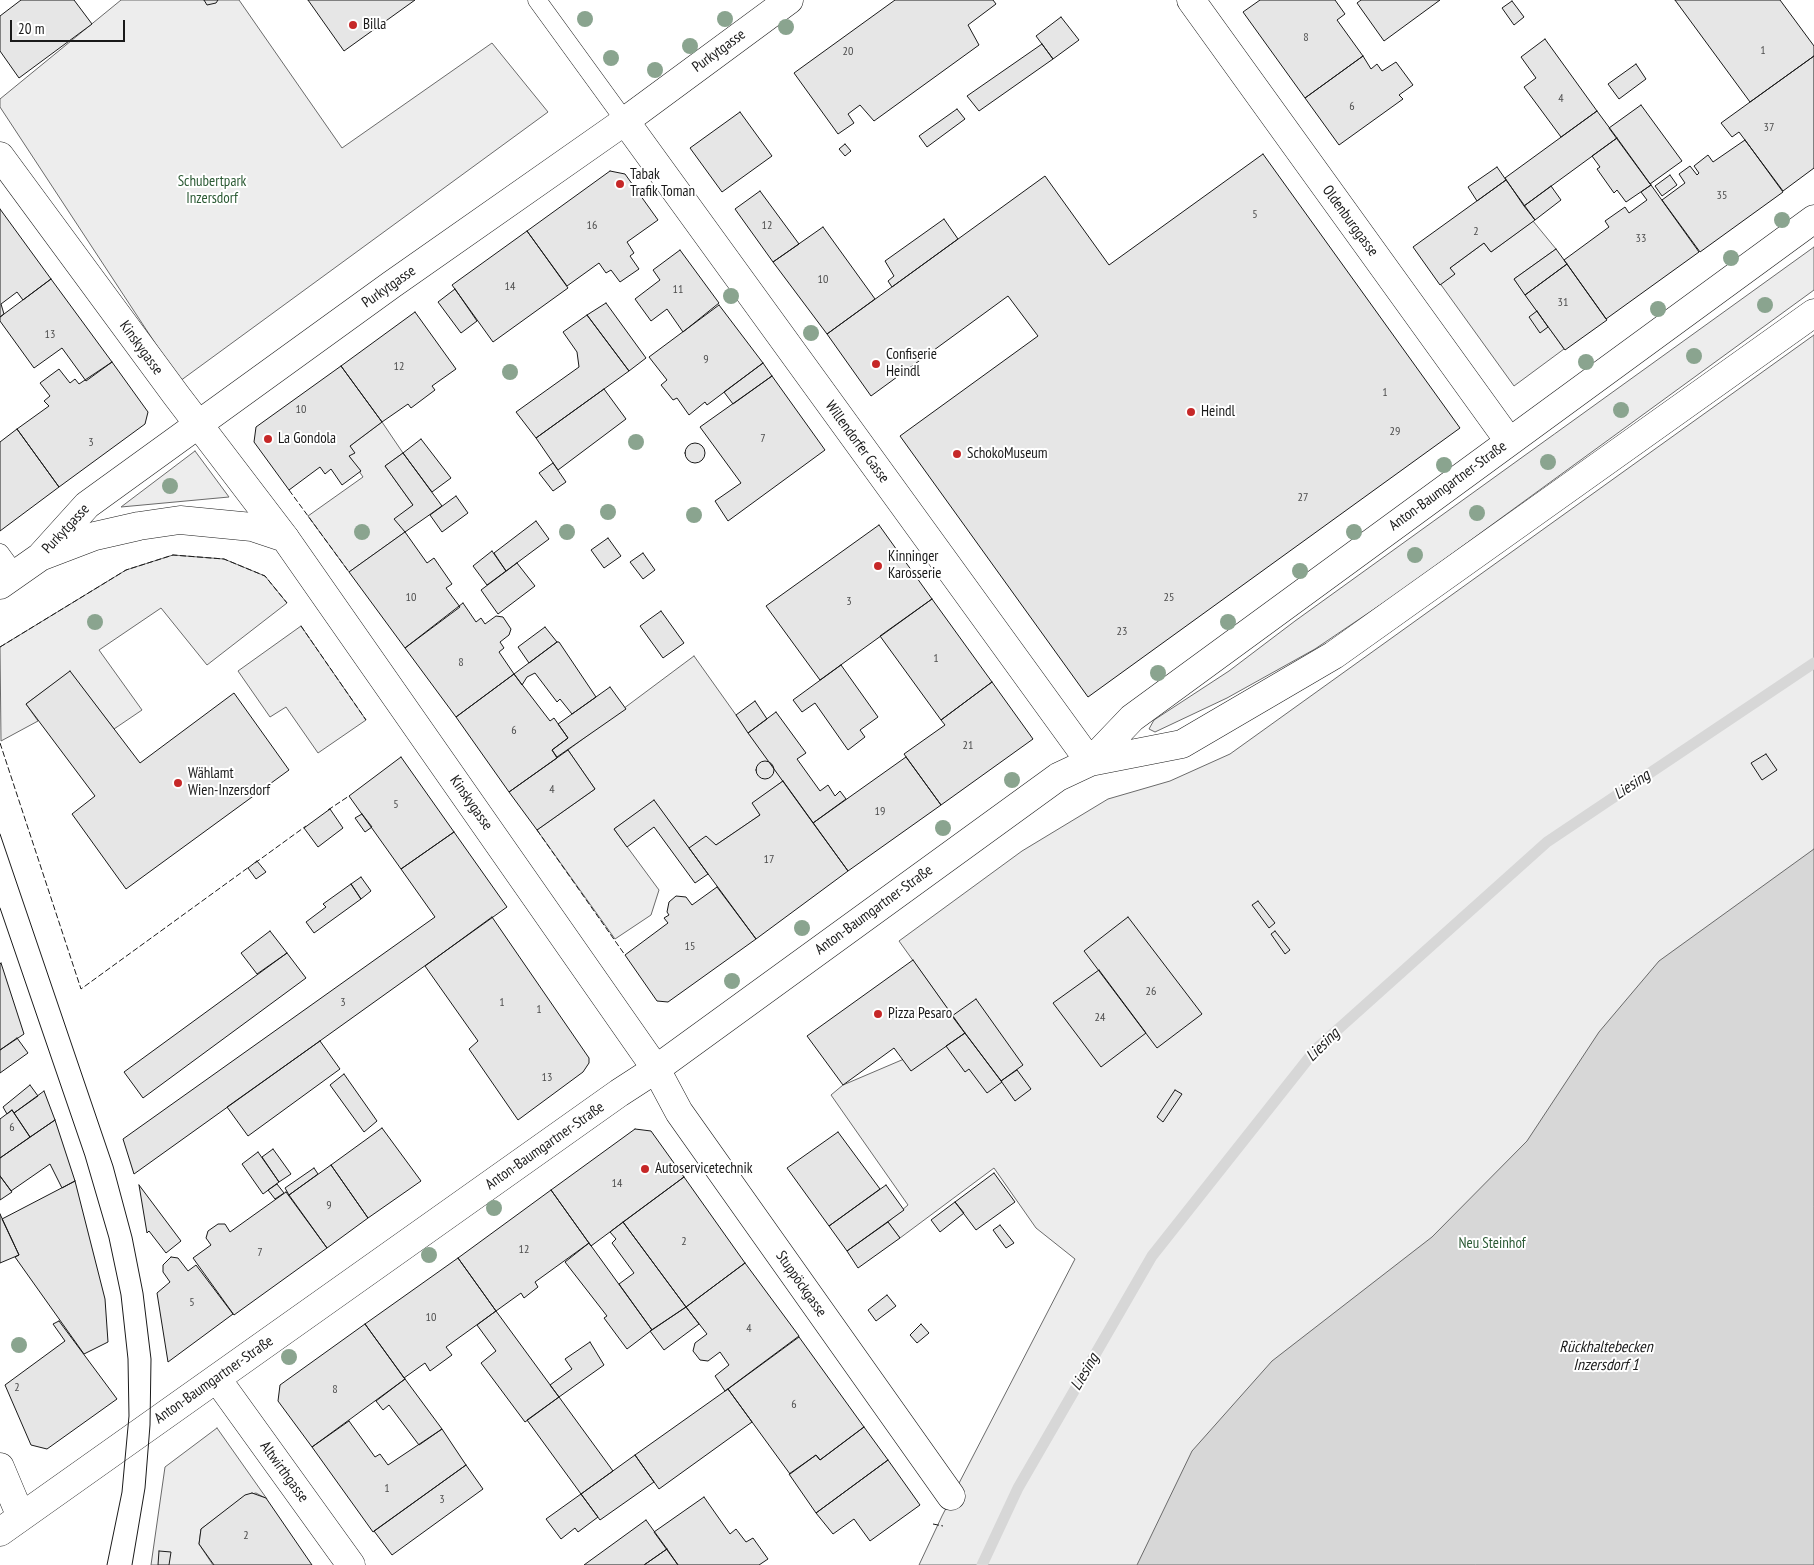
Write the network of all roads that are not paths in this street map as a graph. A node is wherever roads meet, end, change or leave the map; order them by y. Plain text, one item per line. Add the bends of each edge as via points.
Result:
1 (537, 0) edge
2 (789, 0) edge
3 (1191, 0) edge
4 (625, 121) junction
5 (0, 156) edge
6 (1814, 219) edge
7 (1814, 313) edge
8 (198, 423) junction
9 (1508, 441) junction
10 (285, 538) junction
11 (0, 553) edge
12 (40, 557) junction
13 (8, 580) edge
14 (1090, 762) junction
15 (656, 1069) junction
16 (217, 1379) junction
17 (0, 1467) edge
18 (951, 1496) dead end
19 (11, 1524) edge
20 (351, 1565) edge

1 - 4 lane
2 - 4 main road, Purkytgasse
3 - 9 main road, Oldenburggasse
4 - 8 main road, Purkytgasse
4 - 14 main road, Willendorfer Gasse
5 - 8 main road, Kinskygasse
6 - 9 main road, Anton-Baumgartner-Straße
7 - 14 main road, Anton-Baumgartner-Straße via 1334,655 1182,744
8 - 10 main road, Kinskygasse
8 - 12 main road, Purkytgasse via 87,505
9 - 14 main road, Anton-Baumgartner-Straße via 1132,718
10 - 12 main road via 252,527 180,520 95,536
10 - 15 main road, Kinskygasse
11 - 13 lane
12 - 13 main road, Purkytgasse
14 - 15 main road, Anton-Baumgartner-Straße via 1050,782
15 - 16 main road, Anton-Baumgartner-Straße
15 - 18 main road, Stuppöckgasse via 679,1112
16 - 19 main road, Anton-Baumgartner-Straße
16 - 20 main road, Altwirthgasse
17 - 19 main road

